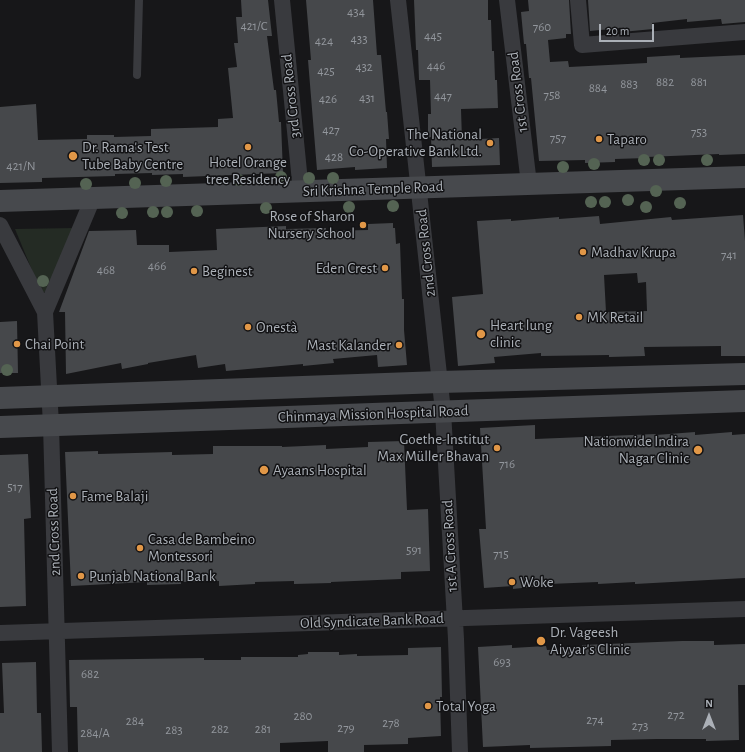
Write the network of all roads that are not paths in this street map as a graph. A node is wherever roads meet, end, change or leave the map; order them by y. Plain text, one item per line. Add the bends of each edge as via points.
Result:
1 (138, 0) edge
2 (282, 0) edge
3 (398, 0) edge
4 (507, 0) edge
5 (578, 0) edge
6 (745, 32) edge
7 (137, 75) dead end
8 (745, 177) edge
9 (529, 184) junction
10 (418, 188) junction
11 (301, 192) junction
12 (94, 198) junction
13 (0, 201) edge
14 (0, 224) edge
15 (45, 312) junction
16 (745, 374) edge
17 (440, 382) junction
18 (50, 396) junction
19 (0, 398) edge
20 (745, 401) edge
21 (443, 411) junction
22 (51, 425) junction
23 (0, 427) edge
24 (745, 609) edge
25 (454, 619) junction
26 (57, 631) junction
27 (0, 633) edge
28 (60, 752) edge
29 (460, 752) edge

1 - 7 lane
2 - 11 street, 3rd Cross Road
3 - 10 street, 2nd Cross Road
4 - 9 street, 1st Cross Road
5 - 6 street via 582,45
8 - 9 main road, Sri Krishna Temple Road
9 - 10 main road, Sri Krishna Temple Road
10 - 11 main road, Sri Krishna Temple Road
10 - 17 street, 2nd Cross Road
11 - 12 main road, Sri Krishna Temple Road
12 - 13 main road, Sri Krishna Temple Road
12 - 15 street, 2nd Cross Road
14 - 15 street, 2nd Cross Road
15 - 18 street, 2nd Cross Road
16 - 17 main road, Chinmaya Mission Hospital Road
17 - 18 main road, Chinmaya Mission Hospital Road
17 - 21 street, 2nd Cross Road
18 - 19 main road, Chinmaya Mission Hospital Road
18 - 22 street, 2nd Cross Road
20 - 21 main road, Chinmaya Mission Hospital Road
21 - 22 main road, Chinmaya Mission Hospital Road
21 - 25 street, 1st A Cross Road
22 - 23 main road, Chinmaya Mission Hospital Road
22 - 26 street, 2nd Cross Road
24 - 25 street, Old Syndicate Bank Road
25 - 26 street, Old Syndicate Bank Road
25 - 29 street, 1st A Cross Road
26 - 27 street, Old Syndicate Bank Road
26 - 28 street, 2nd Cross Road

